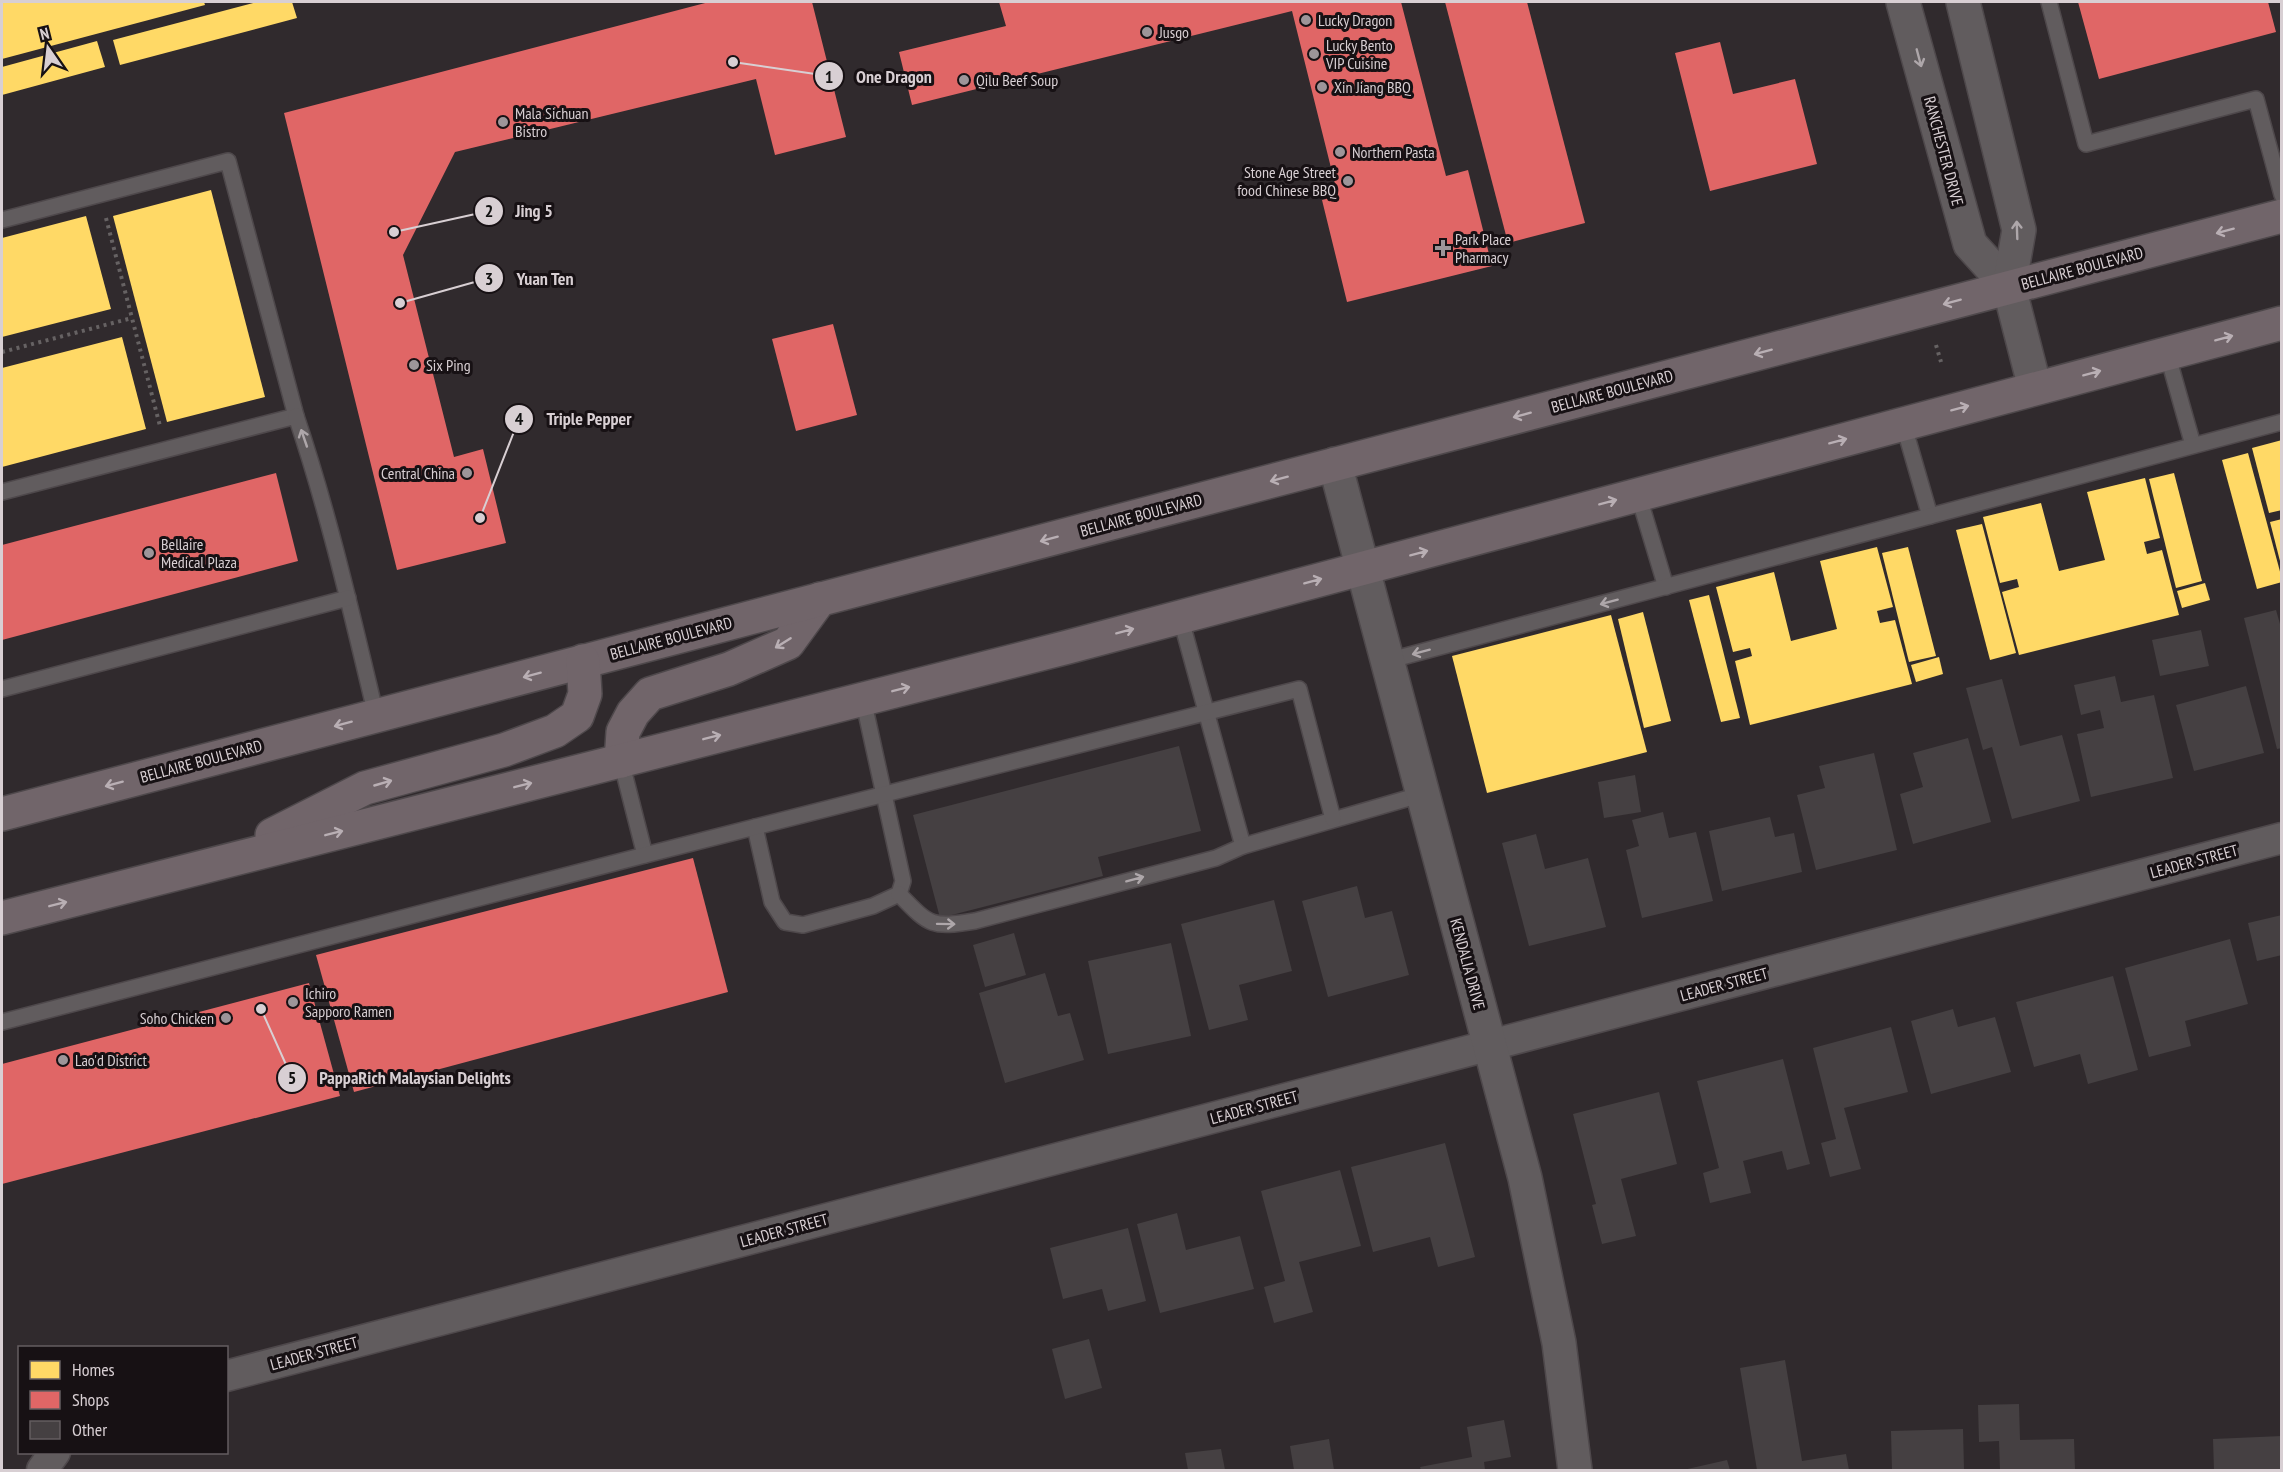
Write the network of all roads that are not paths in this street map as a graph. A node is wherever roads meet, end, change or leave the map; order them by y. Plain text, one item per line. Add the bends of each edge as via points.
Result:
1 (1903, 2) edge
2 (1963, 2) edge
3 (2049, 2) edge
4 (2282, 195) edge
5 (2282, 216) edge
6 (2, 220) edge
7 (2009, 287) junction
8 (2282, 323) edge
9 (2167, 353) junction
10 (2035, 388) junction
11 (296, 416) junction
12 (2282, 422) edge
13 (1903, 423) junction
14 (2193, 445) junction
15 (1335, 464) junction
16 (2, 492) edge
17 (1638, 494) junction
18 (1929, 516) junction
19 (1363, 568) junction
20 (1666, 587) junction
21 (348, 598) junction
22 (820, 599) junction
23 (1180, 616) junction
24 (583, 661) junction
25 (1388, 661) junction
26 (2, 689) edge
27 (863, 699) junction
28 (1207, 712) junction
29 (376, 715) junction
30 (621, 761) junction
31 (885, 794) junction
32 (1423, 794) junction
33 (2, 814) edge
34 (1333, 819) junction
35 (755, 827) junction
36 (2282, 838) edge
37 (1243, 846) junction
38 (645, 855) junction
39 (217, 863) junction
40 (899, 894) junction
41 (2, 918) edge
42 (2, 1022) edge
43 (1489, 1045) junction
44 (228, 1375) edge
45 (54, 1454) edge
46 (42, 1470) edge
47 (1575, 1470) edge

1 -> 7 street, RANCHESTER DRIVE via 1970,244
7 -> 2 street, RANCHESTER DRIVE via 2019,230
3 - 4 lane via 2086,144 2256,99
5 -> 7 main road, BELLAIRE BOULEVARD
6 - 11 lane via 228,161
7 - 10 street, RANCHESTER DRIVE
7 -> 15 main road, BELLAIRE BOULEVARD
9 -> 8 main road
10 -> 9 main road
9 - 14 lane
13 -> 10 main road
11 - 16 lane
21 -> 11 lane
12 - 14 lane
17 -> 13 main road
13 - 18 lane
14 - 18 lane
15 - 19 street, KENDALIA DRIVE
15 -> 22 main road, BELLAIRE BOULEVARD
19 -> 17 main road
17 - 20 lane
18 - 20 lane
23 -> 19 main road
19 - 25 street, KENDALIA DRIVE
20 -> 25 lane
21 - 26 lane
21 - 29 lane
22 - 24 main road, BELLAIRE BOULEVARD
22 -> 30 main road via 788,643 729,669 650,694 623,732
27 -> 23 main road
23 - 28 lane
24 -> 29 main road, BELLAIRE BOULEVARD
39 -> 24 main road via 365,788 504,750 555,731 577,716 585,694
25 - 32 street, KENDALIA DRIVE
30 -> 27 main road
27 - 31 lane
28 - 31 lane
28 - 34 lane via 1299,689
28 - 37 lane
29 -> 33 main road, BELLAIRE BOULEVARD
30 - 38 lane
39 -> 30 main road
31 - 35 lane
31 - 40 lane via 903,881
32 - 34 lane
32 - 43 street, KENDALIA DRIVE
34 - 37 lane
35 - 38 lane
35 - 40 lane via 772,902 785,922 803,925 873,906
36 - 43 street, LEADER STREET
40 -> 37 lane via 922,918 943,926 1216,858
38 - 42 lane
41 -> 39 main road
43 - 44 street, LEADER STREET
43 - 47 street, KENDALIA DRIVE via 1543,1263 1559,1344
45 - 46 street

